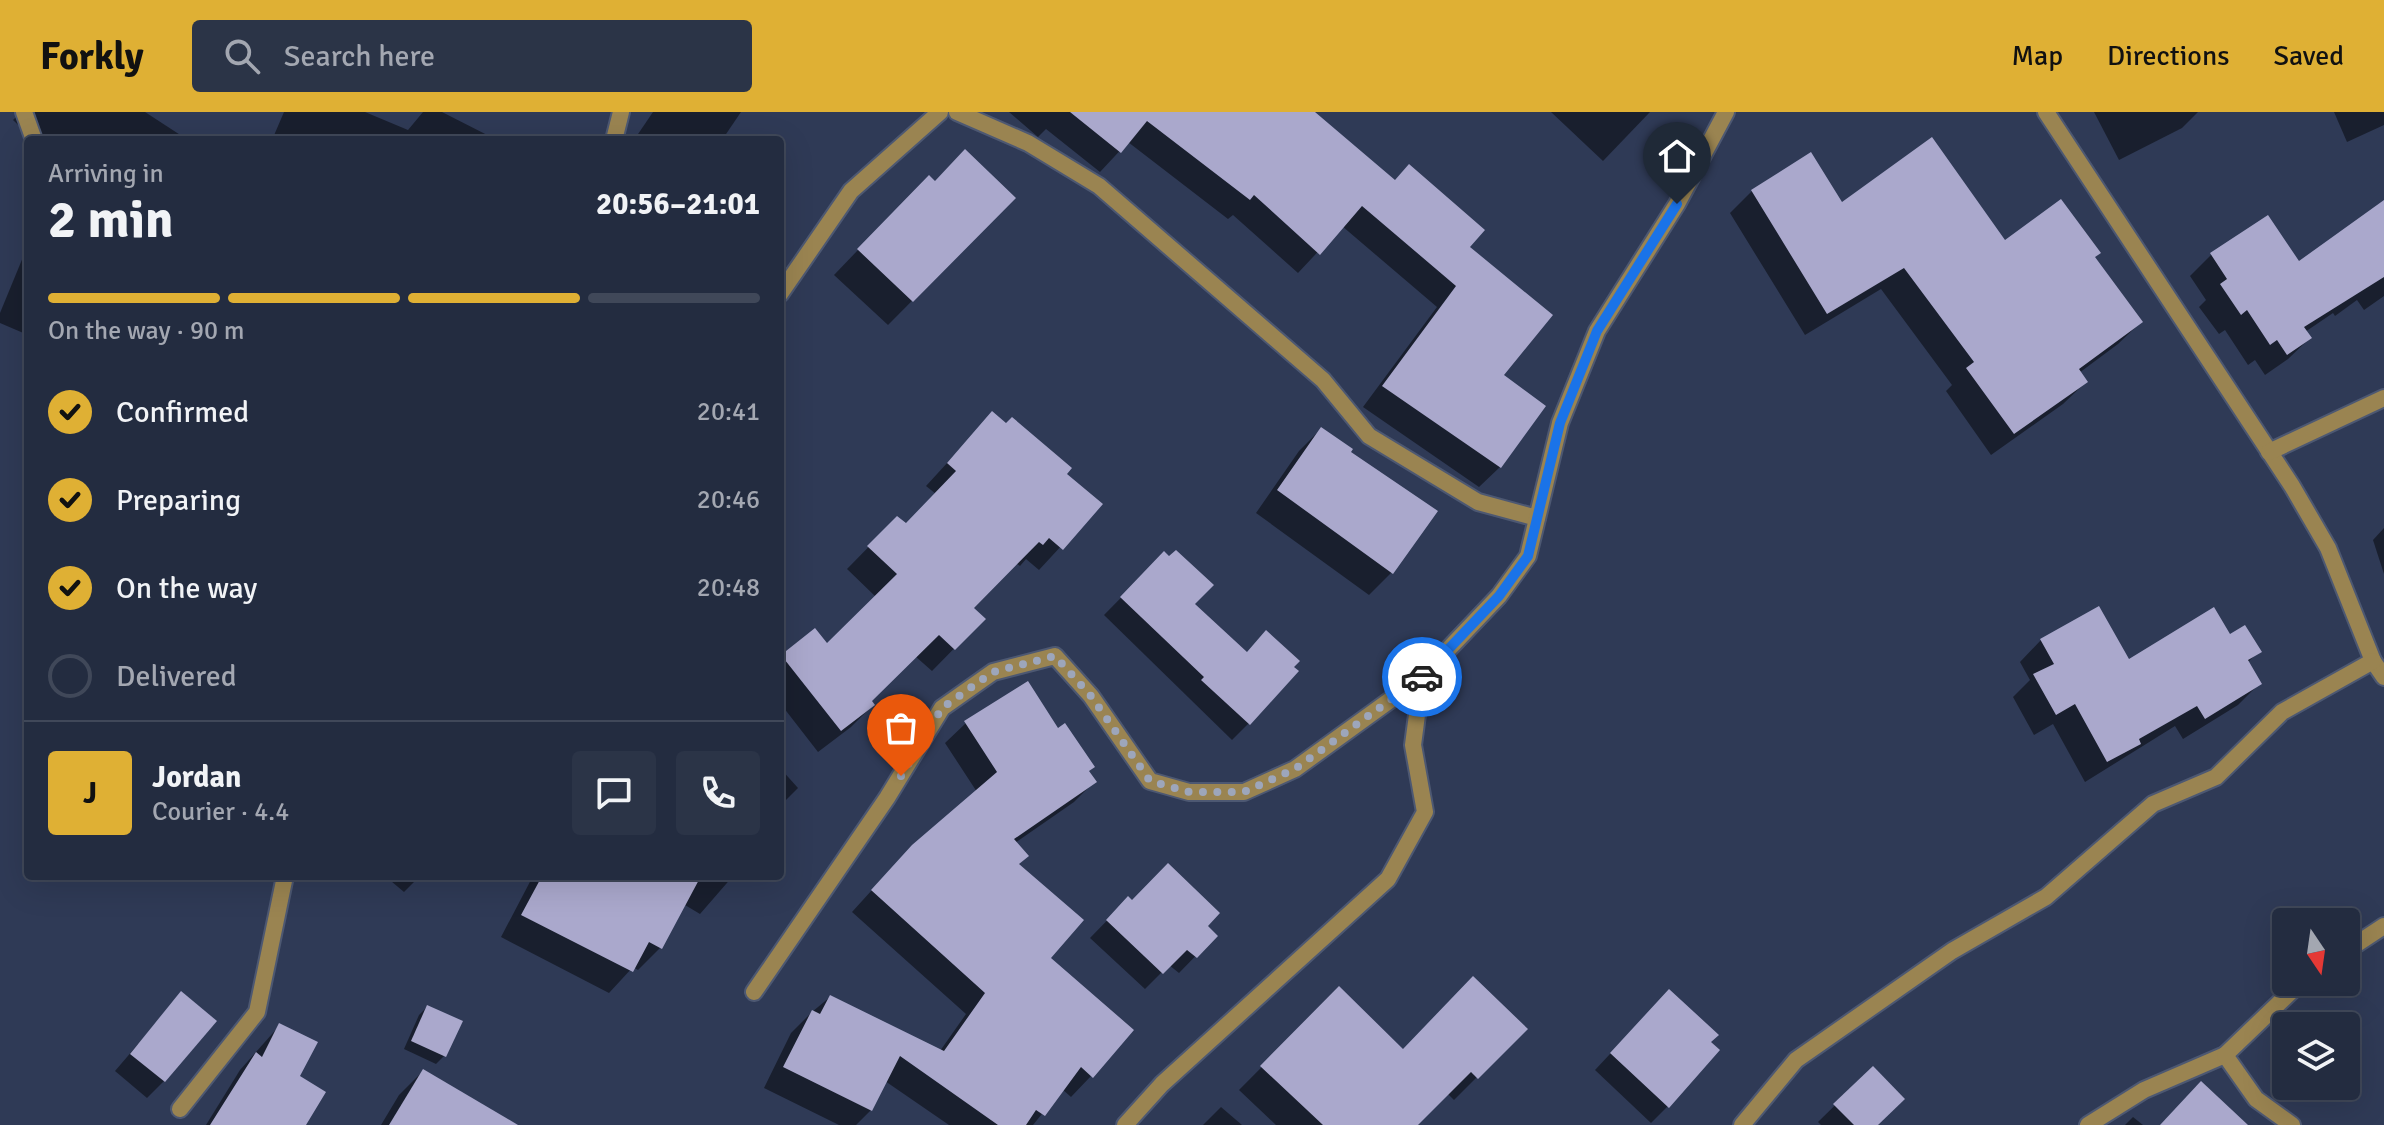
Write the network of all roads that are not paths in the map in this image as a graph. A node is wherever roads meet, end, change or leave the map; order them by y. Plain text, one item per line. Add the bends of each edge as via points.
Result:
1 (24, 112) edge
2 (621, 112) edge
3 (940, 112) edge
4 (957, 112) edge
5 (1726, 112) edge
6 (2046, 112) edge
7 (33, 136) edge
8 (615, 136) edge
9 (784, 288) edge
10 (2384, 398) edge
11 (2269, 452) junction
12 (1537, 518) junction
13 (2373, 661) junction
14 (1422, 677) junction
15 (2384, 677) edge
16 (284, 880) edge
17 (2384, 926) edge
18 (2360, 942) edge
19 (754, 992) dead end
20 (2286, 996) edge
21 (2225, 1055) junction
22 (180, 1109) dead end
23 (1125, 1125) edge
24 (1742, 1125) edge
25 (2088, 1125) edge
26 (2292, 1125) edge

1 - 7 street
2 - 8 street
3 - 9 street via 851,191
4 - 12 street via 1028,143 1099,186 1323,380 1369,436 1478,502
5 - 12 street via 1677,204 1597,331 1560,423
6 - 11 street
10 - 11 street
11 - 13 street via 2328,548
12 - 14 street via 1528,556 1499,596
13 - 15 street
13 - 24 street via 2282,712 2216,777 2153,804 2046,897 1952,951 1796,1060
14 - 19 street via 1295,769 1244,792 1189,792 1150,781 1091,696 1055,656 993,672 942,708
14 - 23 street via 1413,745 1425,812 1388,879 1173,1073
16 - 22 street via 257,1012
17 - 18 street
20 - 21 street
21 - 25 street via 2144,1090
21 - 26 street via 2256,1099

